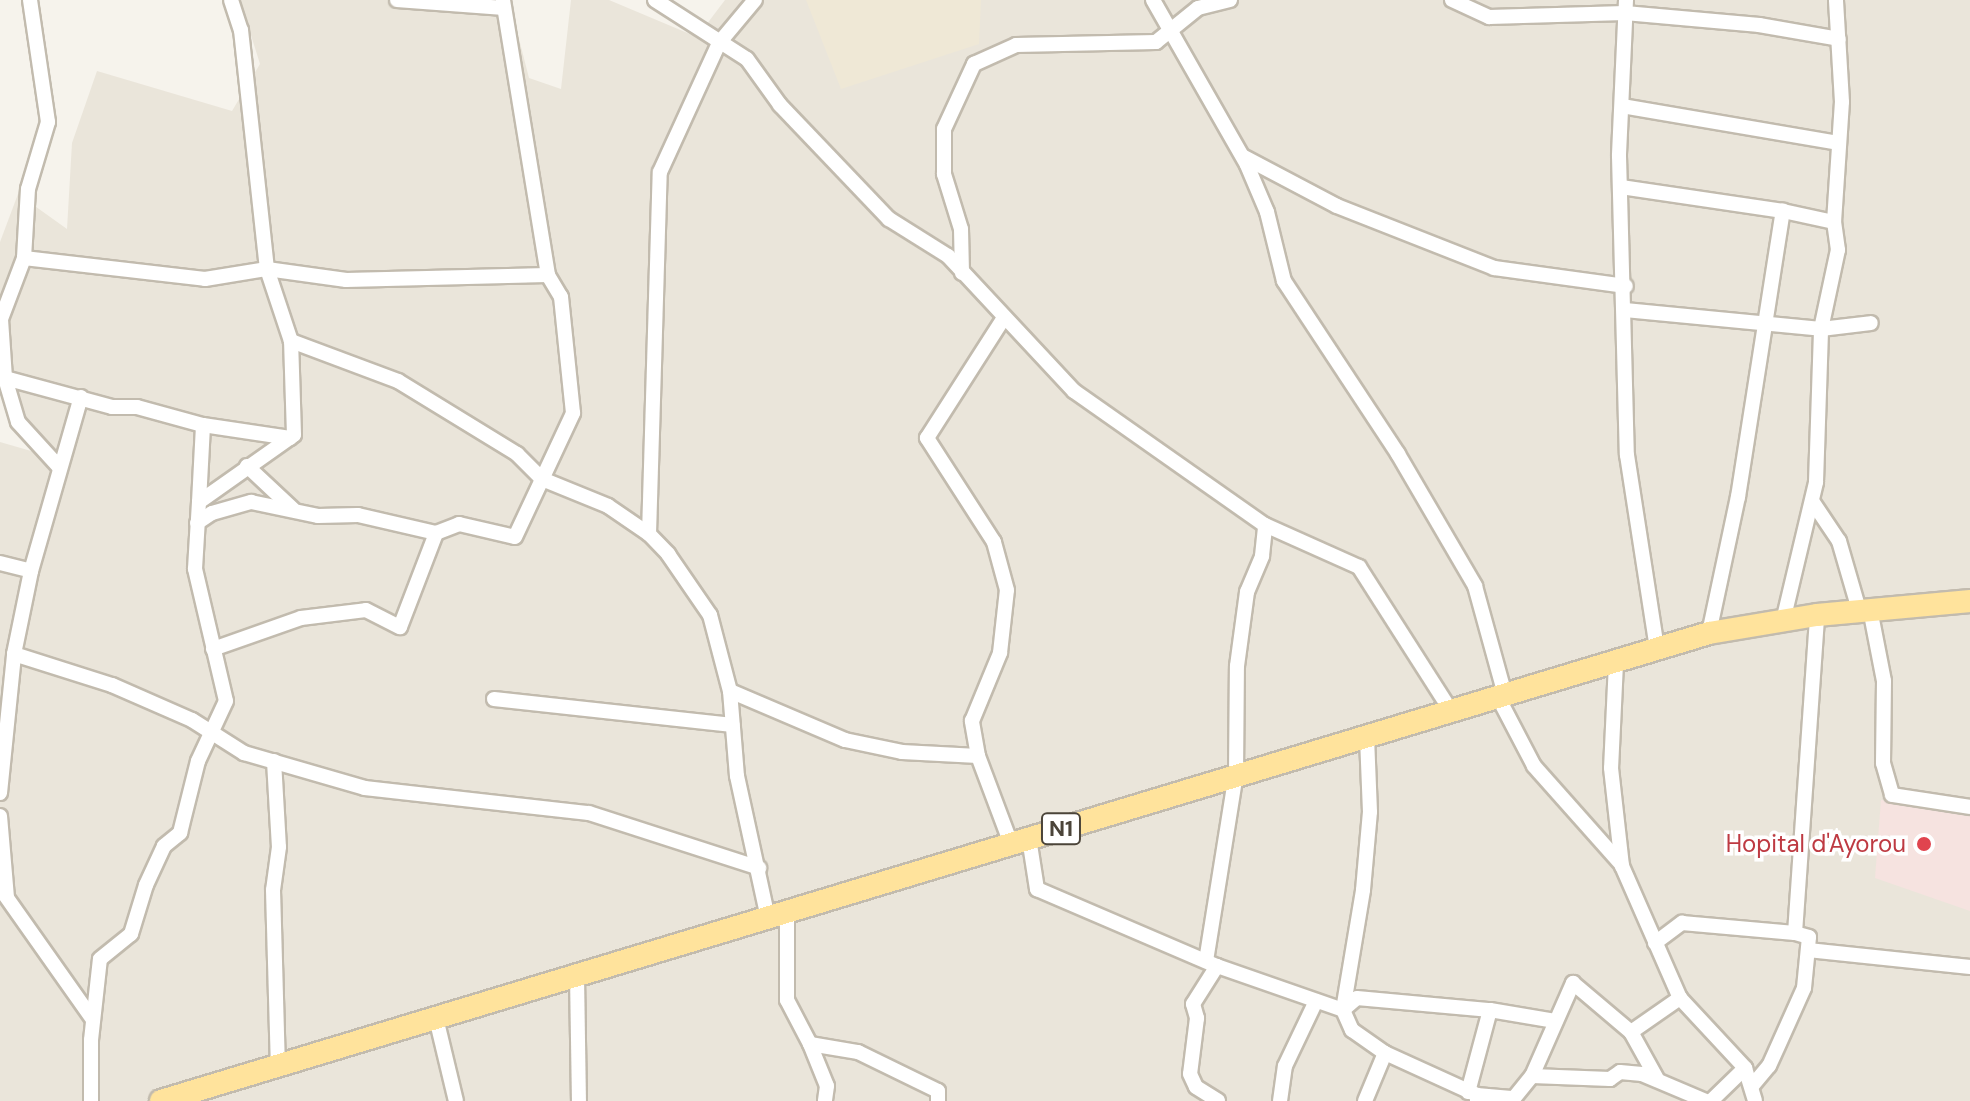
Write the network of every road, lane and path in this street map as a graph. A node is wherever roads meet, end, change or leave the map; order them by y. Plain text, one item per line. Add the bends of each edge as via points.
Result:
1 (30, 0) edge
2 (231, 0) edge
3 (397, 0) edge
4 (655, 0) edge
5 (755, 0) edge
6 (1153, 0) edge
7 (1230, 0) edge
8 (1452, 0) edge
9 (1836, 0) edge
10 (504, 4) edge
11 (1626, 6) edge
12 (1169, 32) junction
13 (1839, 39) junction
14 (719, 43) junction
15 (1622, 106) junction
16 (1838, 143) junction
17 (1242, 156) junction
18 (1621, 187) junction
19 (1783, 211) junction
20 (1834, 222) junction
21 (24, 258) junction
22 (267, 269) junction
23 (962, 273) junction
24 (548, 275) junction
25 (1626, 286) junction
26 (1625, 310) junction
27 (1003, 319) junction
28 (1766, 320) junction
29 (1871, 323) dead end
30 (1821, 329) junction
31 (291, 341) junction
32 (5, 378) junction
33 (81, 397) junction
34 (203, 425) junction
35 (290, 438) junction
36 (247, 466) junction
37 (60, 468) junction
38 (542, 479) junction
39 (1812, 501) junction
40 (199, 502) junction
41 (297, 512) junction
42 (197, 523) junction
43 (1265, 525) junction
44 (436, 533) junction
45 (649, 534) junction
46 (0, 563) edge
47 (31, 571) junction
48 (1970, 601) edge
49 (1865, 610) junction
50 (1817, 615) junction
51 (1783, 621) junction
52 (1709, 633) junction
53 (213, 649) junction
54 (1657, 649) junction
55 (14, 654) junction
56 (1616, 663) junction
57 (730, 691) junction
58 (1502, 696) junction
59 (494, 699) dead end
60 (1451, 711) junction
61 (733, 725) junction
62 (213, 734) junction
63 (1367, 737) junction
64 (978, 756) junction
65 (274, 761) junction
66 (1236, 774) junction
67 (0, 793) edge
68 (1970, 807) edge
69 (0, 816) edge
70 (1020, 841) junction
71 (1622, 866) junction
72 (759, 868) junction
73 (3, 893) edge
74 (777, 915) junction
75 (1795, 933) junction
76 (1655, 943) junction
77 (1808, 950) junction
78 (1212, 964) junction
79 (1970, 967) edge
80 (577, 976) junction
81 (1680, 998) junction
82 (1316, 1001) junction
83 (1343, 1010) junction
84 (1490, 1010) junction
85 (436, 1018) junction
86 (93, 1020) junction
87 (1555, 1021) junction
88 (1631, 1032) junction
89 (810, 1044) junction
90 (1385, 1053) junction
91 (278, 1066) junction
92 (1745, 1068) junction
93 (1532, 1076) junction
94 (1657, 1079) junction
95 (1754, 1093) edge
96 (1474, 1096) edge
97 (91, 1101) edge
98 (161, 1101) edge
99 (456, 1101) edge
100 (579, 1101) edge
101 (825, 1101) edge
102 (938, 1101) edge
103 (1218, 1101) edge
104 (1280, 1101) edge
105 (1365, 1101) edge
106 (1708, 1101) edge

1 - 21 street via 48,122 28,189
2 - 22 street via 241,30
3 - 10 street
4 - 14 street
5 - 14 street
6 - 12 street
7 - 12 street via 1198,8
8 - 11 street via 1489,17
9 - 13 street
10 - 24 street
11 - 13 street
11 - 15 street
12 - 17 street
12 - 23 street via 1156,42 1016,45 974,64 944,129 944,174 961,229
13 - 16 street
14 - 23 street via 747,59 780,105 889,219 948,256
14 - 45 street via 660,172
15 - 16 street
15 - 18 street
16 - 20 street
17 - 25 street via 1337,206 1494,268
17 - 58 street via 1267,212 1284,281 1398,454 1475,586
18 - 19 street
18 - 25 street
19 - 20 street
19 - 28 street
20 - 30 street via 1838,250
21 - 22 street via 205,279
21 - 32 street via 1,319
22 - 24 street via 346,280
22 - 31 street
23 - 27 street
24 - 38 street via 561,297 576,405
25 - 26 street
26 - 28 street
26 - 54 street via 1627,455
27 - 43 street via 1074,391
27 - 64 street via 927,438 994,542 1007,590 1000,653 972,721
28 - 30 street
28 - 52 street via 1727,560
29 - 30 street
30 - 39 street
31 - 35 street
31 - 38 street via 398,381 517,454
32 - 33 street
32 - 37 street via 18,422
33 - 34 street
33 - 37 street
34 - 35 street
34 - 40 street
35 - 36 street
36 - 40 street
36 - 41 street
37 - 47 street
38 - 44 street via 515,537 459,524
38 - 45 street via 608,506
39 - 49 street via 1839,541
39 - 51 street
40 - 42 street
41 - 42 street via 251,502
41 - 44 street via 358,515
42 - 53 street via 195,569
43 - 60 street via 1359,567
43 - 66 street via 1262,556 1247,592 1237,666
44 - 53 street via 400,627 366,610 301,618
45 - 57 street via 710,615
46 - 47 street
47 - 55 street
48 - 49 main road, N1
49 - 50 main road, N1
49 - 68 street via 1884,681 1883,763 1892,795
50 - 51 main road, N1
50 - 75 street
51 - 52 main road, N1
52 - 54 main road, N1
53 - 62 street via 226,701
54 - 56 main road, N1
55 - 62 street via 112,685
55 - 67 street
56 - 58 main road, N1
56 - 71 street via 1611,768
57 - 61 street
57 - 64 street via 845,740 902,752
58 - 60 main road, N1
58 - 71 street via 1534,766
59 - 61 street
60 - 63 main road, N1
61 - 72 street via 737,776
62 - 65 street via 244,753
62 - 86 street via 198,761 180,833 164,846 131,934 100,959
63 - 66 main road, N1
63 - 83 street via 1365,874
64 - 70 street
65 - 72 street via 365,788 589,813
65 - 91 street
66 - 70 main road, N1
66 - 78 street
69 - 73 street
70 - 74 main road, N1
70 - 78 street via 1037,889
71 - 76 street
72 - 74 street
73 - 86 street
74 - 80 main road, N1
74 - 89 street via 787,1000
75 - 76 street via 1682,923
75 - 77 street via 1809,937
76 - 81 street
77 - 79 street
77 - 95 street via 1804,988
78 - 82 street
78 - 103 street via 1193,1004 1197,1018 1190,1074 1196,1087
80 - 85 main road, N1
80 - 100 street
81 - 88 street
81 - 92 street
82 - 83 street
82 - 104 street via 1285,1066
83 - 84 street via 1357,998
83 - 90 street via 1352,1030
84 - 87 street
84 - 96 street
85 - 91 main road, N1
85 - 99 street
86 - 97 street
87 - 88 street via 1573,983
87 - 93 street
88 - 94 street
89 - 101 street via 827,1086
89 - 102 street via 858,1052 938,1091
90 - 96 street
90 - 105 street
91 - 98 main road, N1
92 - 95 street
92 - 106 street
93 - 94 street via 1610,1079 1620,1072
93 - 96 street via 1514,1098
94 - 106 street

